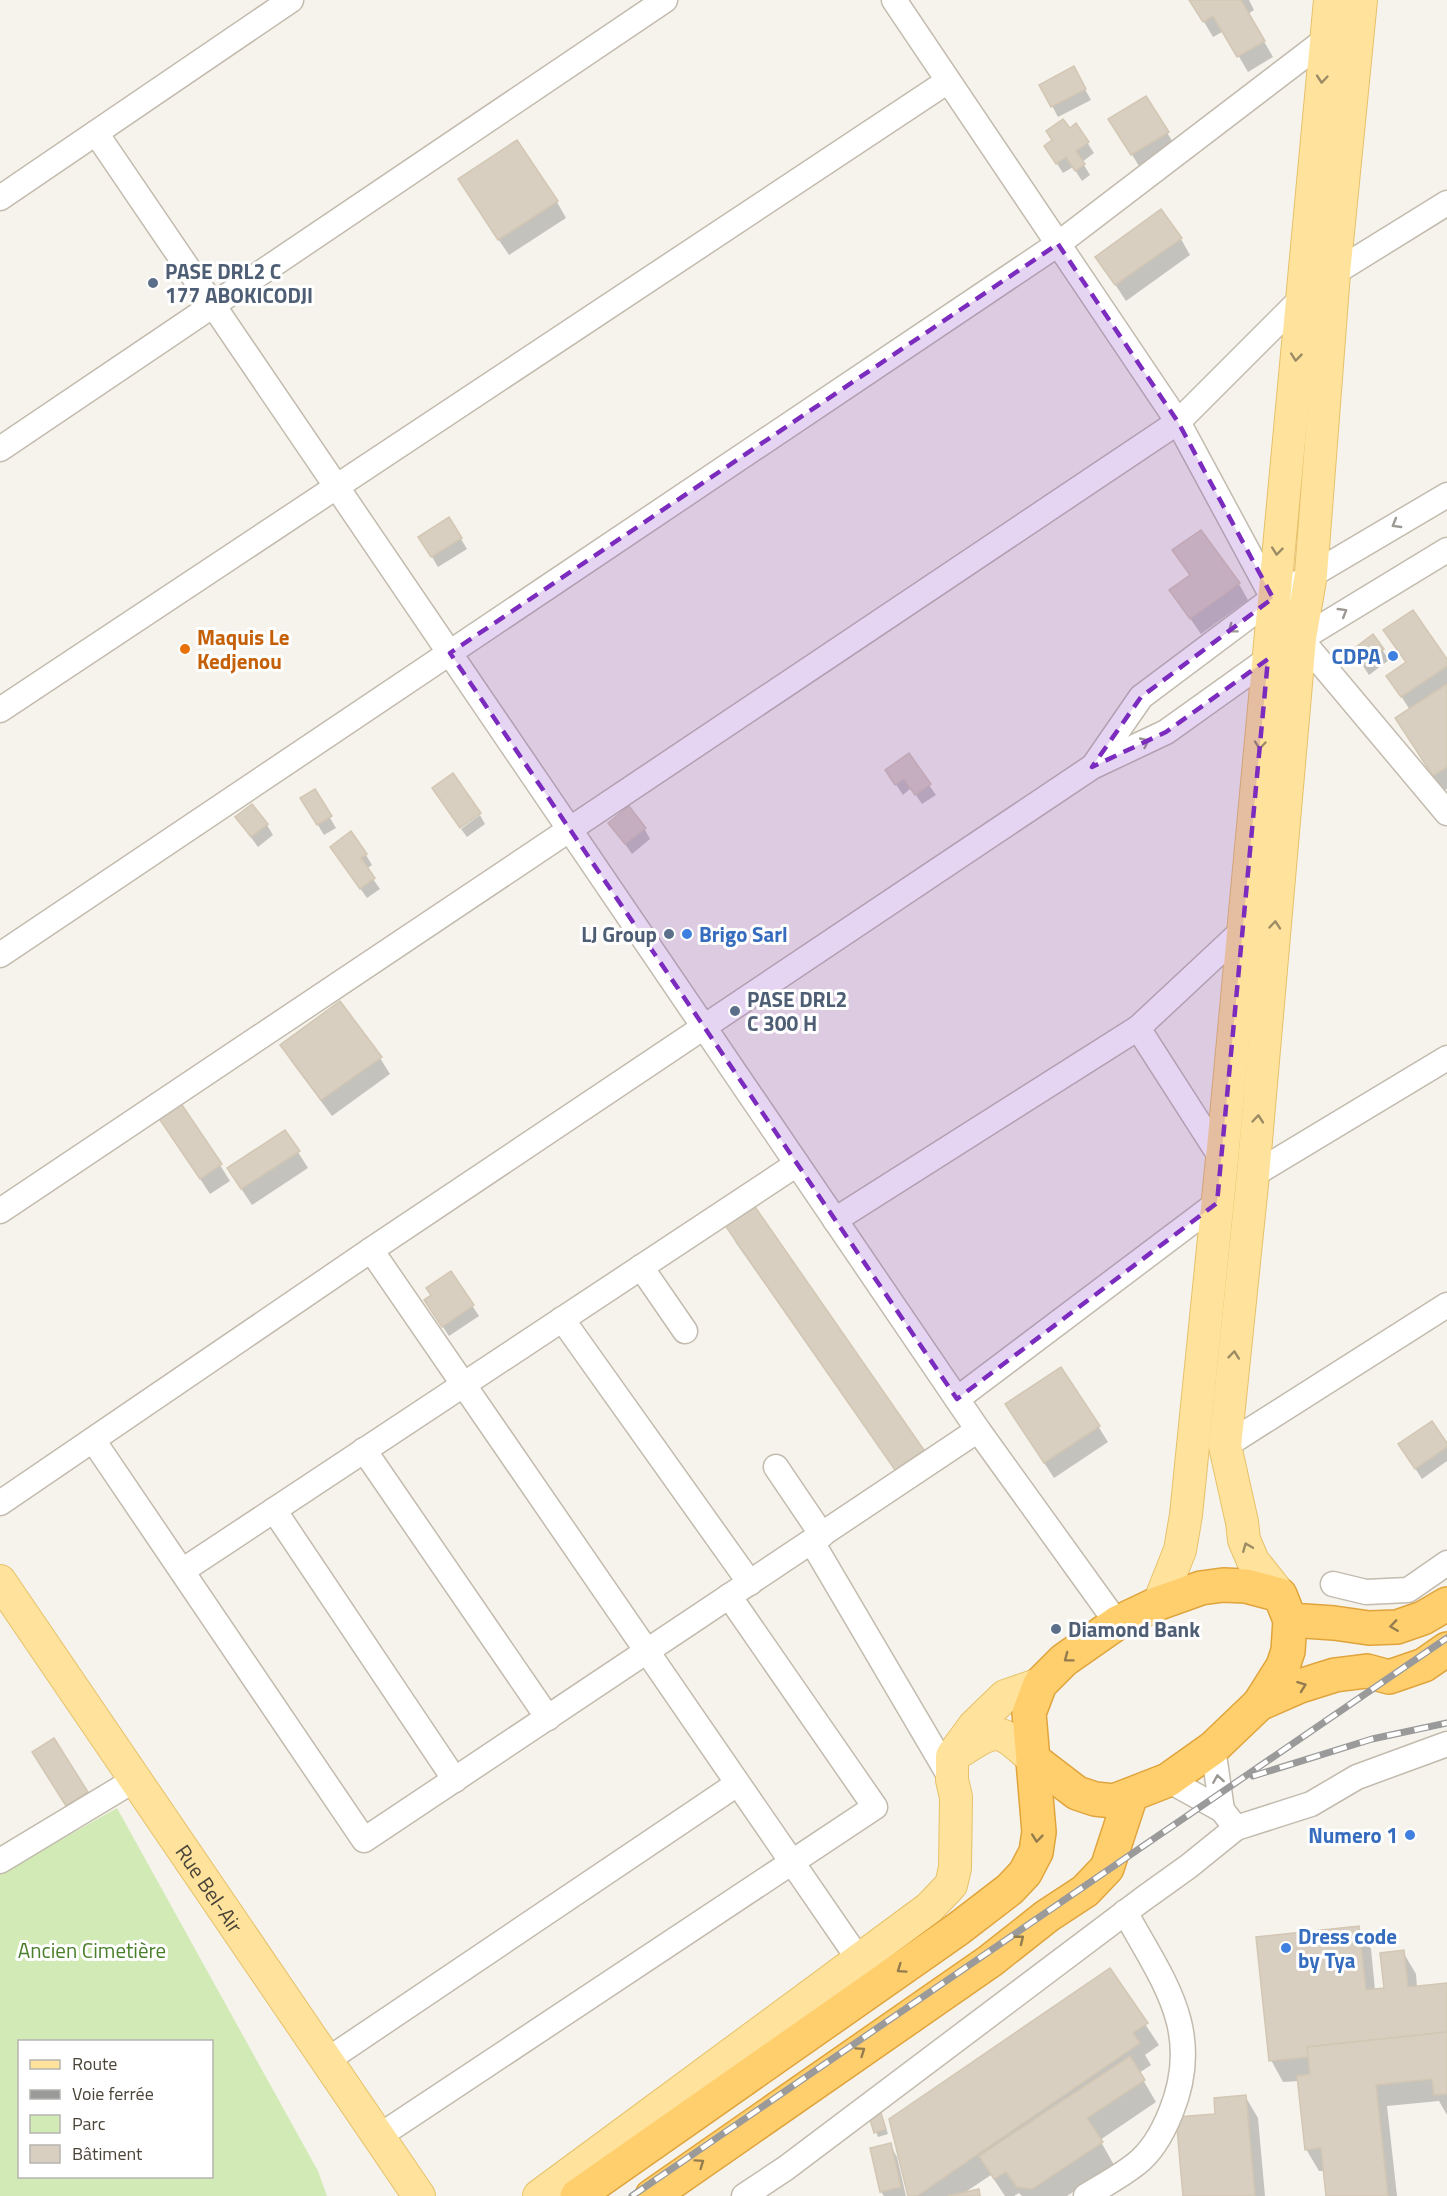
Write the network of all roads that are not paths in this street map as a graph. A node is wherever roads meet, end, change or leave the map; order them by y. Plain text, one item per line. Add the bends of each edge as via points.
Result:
1 (291, 0) edge
2 (665, 0) edge
3 (894, 0) edge
4 (1330, 0) edge
5 (1367, 4) edge
6 (1325, 40) junction
7 (948, 81) junction
8 (96, 133) junction
9 (0, 198) edge
10 (1447, 203) edge
11 (1058, 244) junction
12 (1334, 273) junction
13 (1302, 298) junction
14 (213, 305) junction
15 (1178, 422) junction
16 (0, 449) edge
17 (336, 486) junction
18 (1447, 495) edge
19 (1447, 550) edge
20 (1311, 574) junction
21 (1273, 598) junction
22 (1300, 638) junction
23 (450, 653) junction
24 (1268, 659) junction
25 (0, 710) edge
26 (1092, 767) junction
27 (1447, 813) edge
28 (569, 829) junction
29 (1244, 929) junction
30 (0, 955) edge
31 (704, 1026) junction
32 (1138, 1028) junction
33 (1447, 1058) edge
34 (1222, 1159) junction
35 (797, 1164) junction
36 (1253, 1175) junction
37 (1216, 1203) junction
38 (0, 1211) edge
39 (835, 1220) junction
40 (370, 1250) junction
41 (641, 1267) junction
42 (1447, 1305) edge
43 (562, 1319) junction
44 (685, 1330) dead end
45 (463, 1385) junction
46 (957, 1399) junction
47 (978, 1430) junction
48 (93, 1440) junction
49 (1225, 1446) junction
50 (364, 1450) junction
51 (776, 1467) dead end
52 (0, 1503) edge
53 (274, 1510) junction
54 (817, 1538) junction
55 (1447, 1563) edge
56 (182, 1571) junction
57 (0, 1581) edge
58 (750, 1583) junction
59 (1333, 1584) dead end
60 (729, 1596) junction
61 (1159, 1603) junction
62 (1447, 1604) edge
63 (1285, 1608) junction
64 (1118, 1623) junction
65 (1447, 1648) edge
66 (646, 1652) junction
67 (1040, 1683) junction
68 (1259, 1704) junction
69 (548, 1718) junction
70 (1447, 1744) edge
71 (1213, 1748) junction
72 (1034, 1760) junction
73 (952, 1768) junction
74 (136, 1779) junction
75 (455, 1780) junction
76 (1168, 1780) junction
77 (737, 1784) junction
78 (1131, 1795) junction
79 (1229, 1819) junction
80 (0, 1861) edge
81 (791, 1863) junction
82 (1125, 1912) junction
83 (860, 1961) junction
84 (326, 2061) junction
85 (378, 2137) junction
86 (419, 2196) edge
87 (539, 2196) edge
88 (577, 2196) edge
89 (652, 2196) edge
90 (744, 2196) edge
91 (1086, 2196) edge

1 - 8 street
2 - 14 street
3 - 7 street
4 - 6 main road
5 - 12 main road
6 - 11 street
6 -> 13 main road
7 - 11 street
7 - 17 street
8 - 9 street
8 - 14 street
10 - 12 street
11 - 15 street
11 - 23 street
12 - 20 main road
13 - 15 street
13 -> 21 main road
14 - 16 street
14 - 17 street
15 - 21 street
15 - 28 street
17 - 23 street
17 - 25 street
18 -> 20 street
22 -> 19 street
20 - 21 street
20 - 22 main road
21 - 24 main road
21 -> 26 street via 1141,697
22 - 24 street
22 - 27 street
36 -> 22 main road
23 - 28 street
23 - 30 street
26 -> 24 street via 1166,732
24 -> 29 main road
26 - 31 street
28 - 31 street
28 - 38 street
29 - 32 street
29 - 34 main road
31 - 35 street
31 - 40 street
32 - 34 street
32 - 39 street
33 - 36 street
34 - 37 main road
35 - 39 street
35 - 41 street
49 -> 36 main road
37 - 46 street
37 - 61 main road via 1186,1515 1180,1550
39 - 46 street
40 - 45 street
40 - 48 street
41 - 43 street
41 - 44 street
42 - 49 street
43 - 45 street
43 - 58 street
45 - 50 street
45 - 66 street
46 - 47 street
47 - 54 street
47 - 64 street
48 - 52 street
48 - 56 street
63 -> 49 main road via 1253,1561 1244,1540
50 - 53 street
50 - 69 street
51 - 54 street
53 - 56 street
53 - 75 street
54 - 58 street
54 - 73 street
55 - 59 street via 1408,1590 1366,1592
56 - 75 street via 364,1840
57 - 74 main road, Rue Bel-Air
58 - 60 street
60 - 66 street
60 - 81 street via 875,1807
61 - 63 highway via 1222,1585 1246,1586
61 - 64 highway
62 -> 63 highway via 1397,1627 1369,1628 1334,1623
63 - 68 highway via 1288,1651
64 -> 67 highway via 1064,1660
68 -> 65 highway via 1335,1675 1367,1671 1389,1677 1424,1665
66 - 69 street
66 - 77 street
67 - 72 highway via 1029,1713
67 - 73 main road via 1005,1696 974,1726
68 - 71 highway
69 - 75 street
70 - 79 street via 1357,1777 1311,1804
71 - 76 highway
79 -> 71 street
72 - 73 main road via 1008,1737 990,1734 984,1735
72 - 78 highway via 1077,1793 1114,1801
72 -> 88 highway via 1039,1832 1036,1852 1025,1873 1010,1889
73 - 83 main road via 956,1839 951,1885 929,1908
74 - 80 street
74 - 84 main road, Rue Bel-Air
76 - 78 highway
76 - 79 street
77 - 81 street
77 - 84 street
89 -> 78 highway via 1085,1892 1107,1868
79 - 82 street via 1189,1866
81 - 83 street
81 - 85 street
82 - 90 street
82 - 91 street via 1176,2008 1185,2054 1179,2092 1153,2147 1136,2164
83 - 87 main road
84 - 85 main road, Rue Bel-Air
85 - 86 main road, Rue Bel-Air

